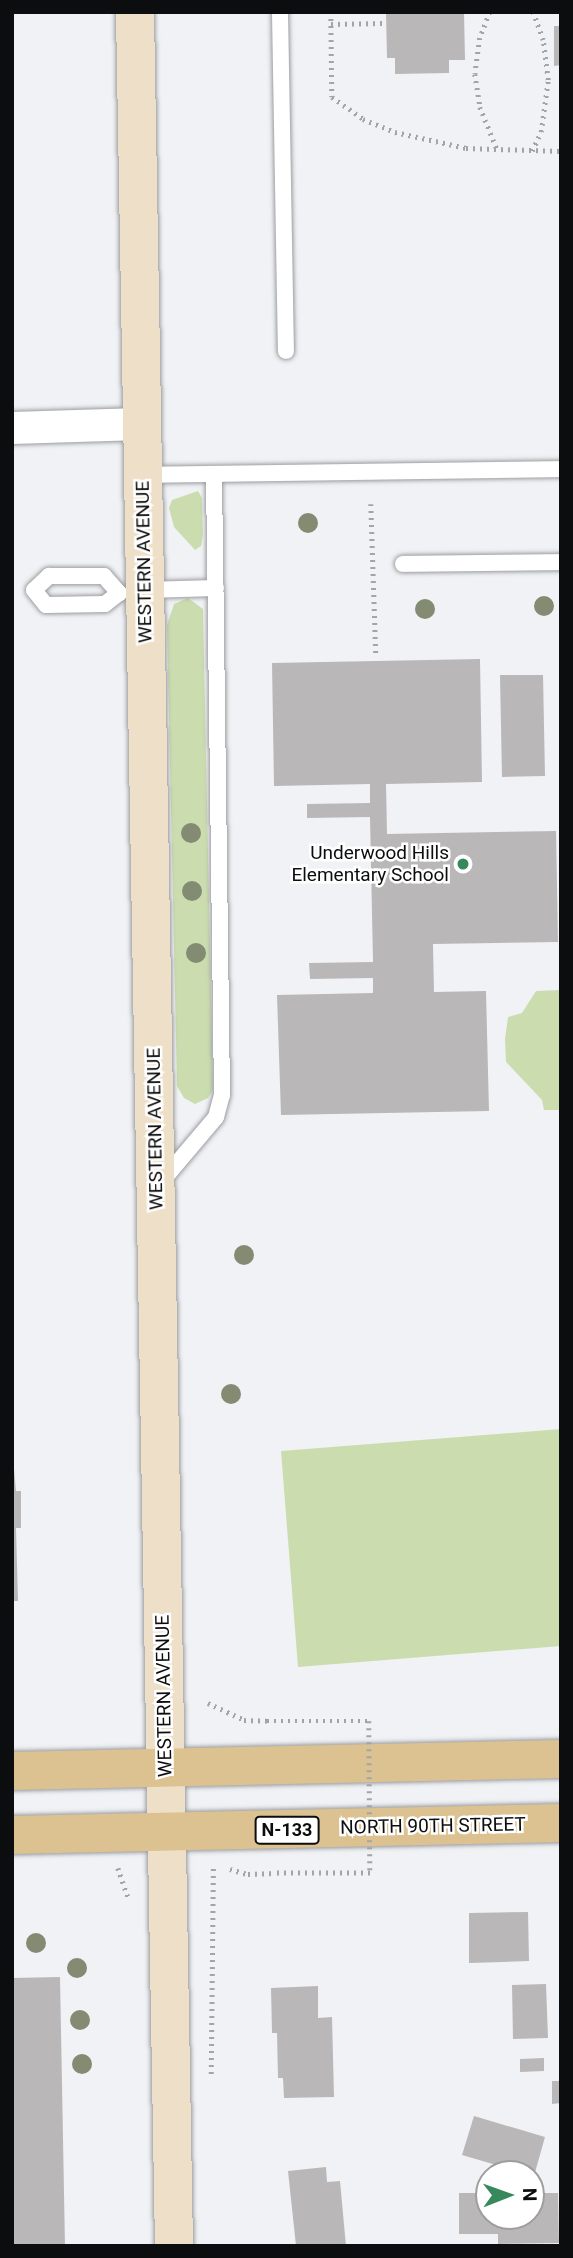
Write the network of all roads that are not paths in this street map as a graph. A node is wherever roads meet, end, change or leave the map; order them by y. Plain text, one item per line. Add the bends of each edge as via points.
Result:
1 (135, 12) edge
2 (280, 12) edge
3 (286, 352) dead end
4 (141, 424) junction
5 (12, 428) edge
6 (561, 469) edge
7 (214, 474) junction
8 (142, 475) junction
9 (561, 562) edge
10 (403, 564) dead end
11 (216, 588) junction
12 (131, 591) junction
13 (156, 1188) junction
14 (561, 1759) edge
15 (165, 1768) junction
16 (12, 1771) edge
17 (561, 1823) edge
18 (167, 1832) junction
19 (12, 1836) edge
20 (174, 2246) edge

1 - 4 street, WESTERN AVENUE
2 - 3 lane
4 - 5 street
4 - 8 street, WESTERN AVENUE
6 - 7 lane
7 - 8 lane
7 - 11 lane
8 - 12 street, WESTERN AVENUE
9 - 10 lane
11 - 12 lane
11 - 13 lane via 222,1095 216,1117
12 - 13 street, WESTERN AVENUE
13 - 15 street, WESTERN AVENUE
14 - 15 main road
15 - 16 main road
15 - 18 street, WESTERN AVENUE
17 - 18 main road, NORTH 90TH STREET / N-133
18 - 19 main road, NORTH 90TH STREET / N-133
18 - 20 street, WESTERN AVENUE

